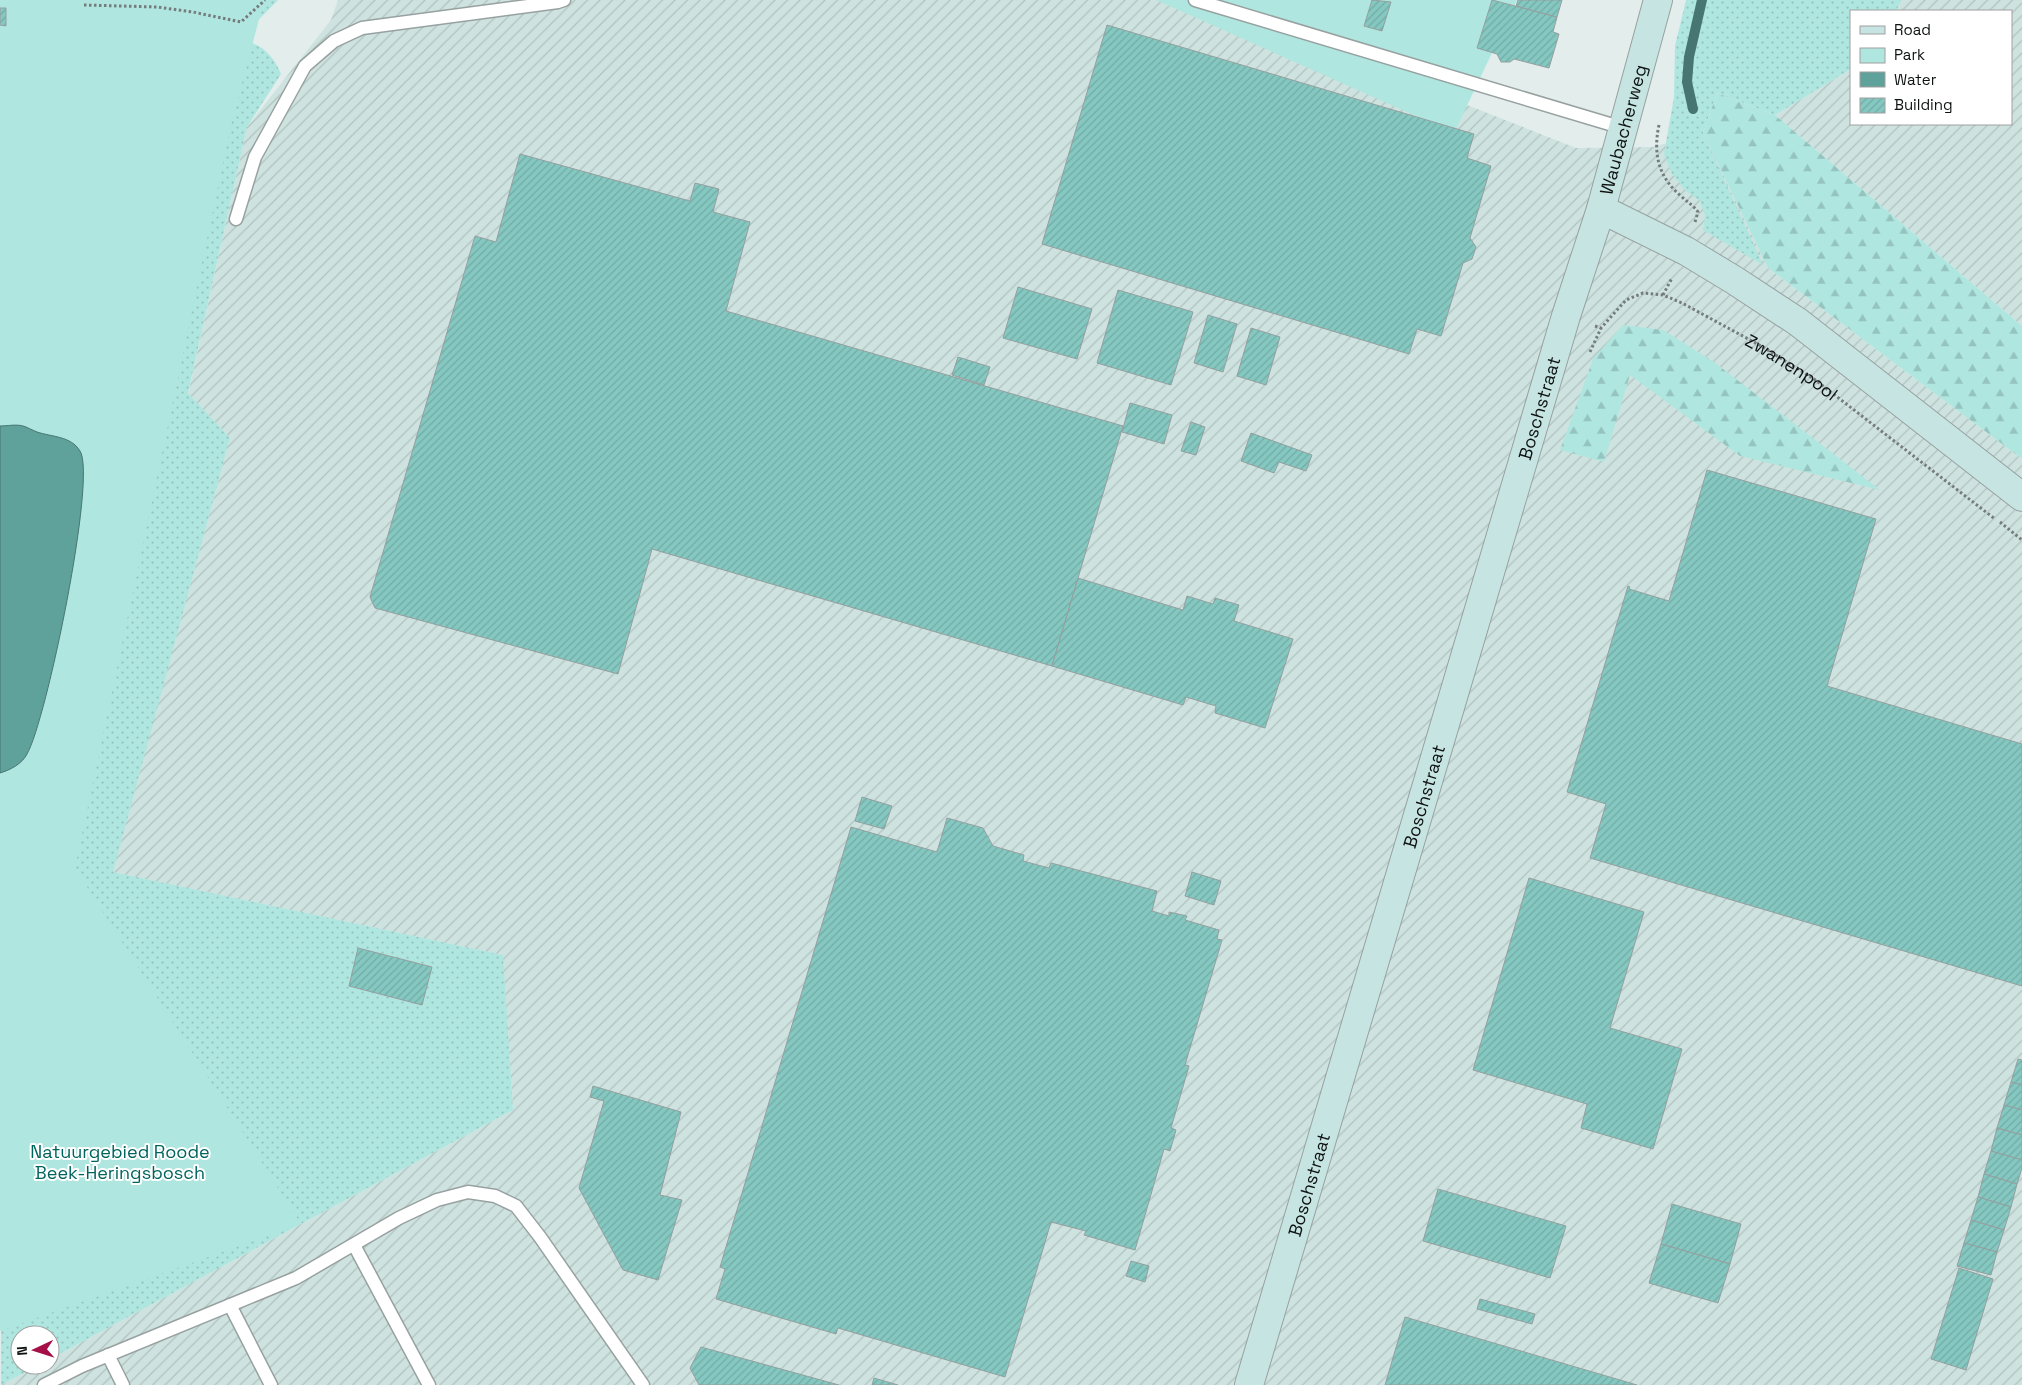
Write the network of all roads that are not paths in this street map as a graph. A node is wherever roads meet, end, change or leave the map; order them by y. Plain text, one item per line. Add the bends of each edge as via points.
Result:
1 (564, 0) edge
2 (1195, 0) edge
3 (1658, 0) edge
4 (1623, 128) junction
5 (1601, 209) junction
6 (236, 219) dead end
7 (2022, 497) edge
8 (354, 1245) junction
9 (230, 1305) junction
10 (108, 1355) junction
11 (44, 1385) edge
12 (123, 1385) edge
13 (271, 1385) edge
14 (429, 1385) edge
15 (642, 1385) edge
16 (1249, 1385) edge

1 - 6 lane via 362,28 334,41 305,66 255,157
2 - 4 lane
3 - 4 street, Waubacherweg
4 - 5 street, Waubacherweg
5 - 7 street, Zwanenpool via 1686,251 1798,322
5 - 16 street, Boschstraat via 1566,316
8 - 9 lane via 296,1278
8 - 14 lane
8 - 15 lane via 437,1200 468,1192 495,1196 516,1206
9 - 10 lane
9 - 13 lane
10 - 11 lane
10 - 12 lane

